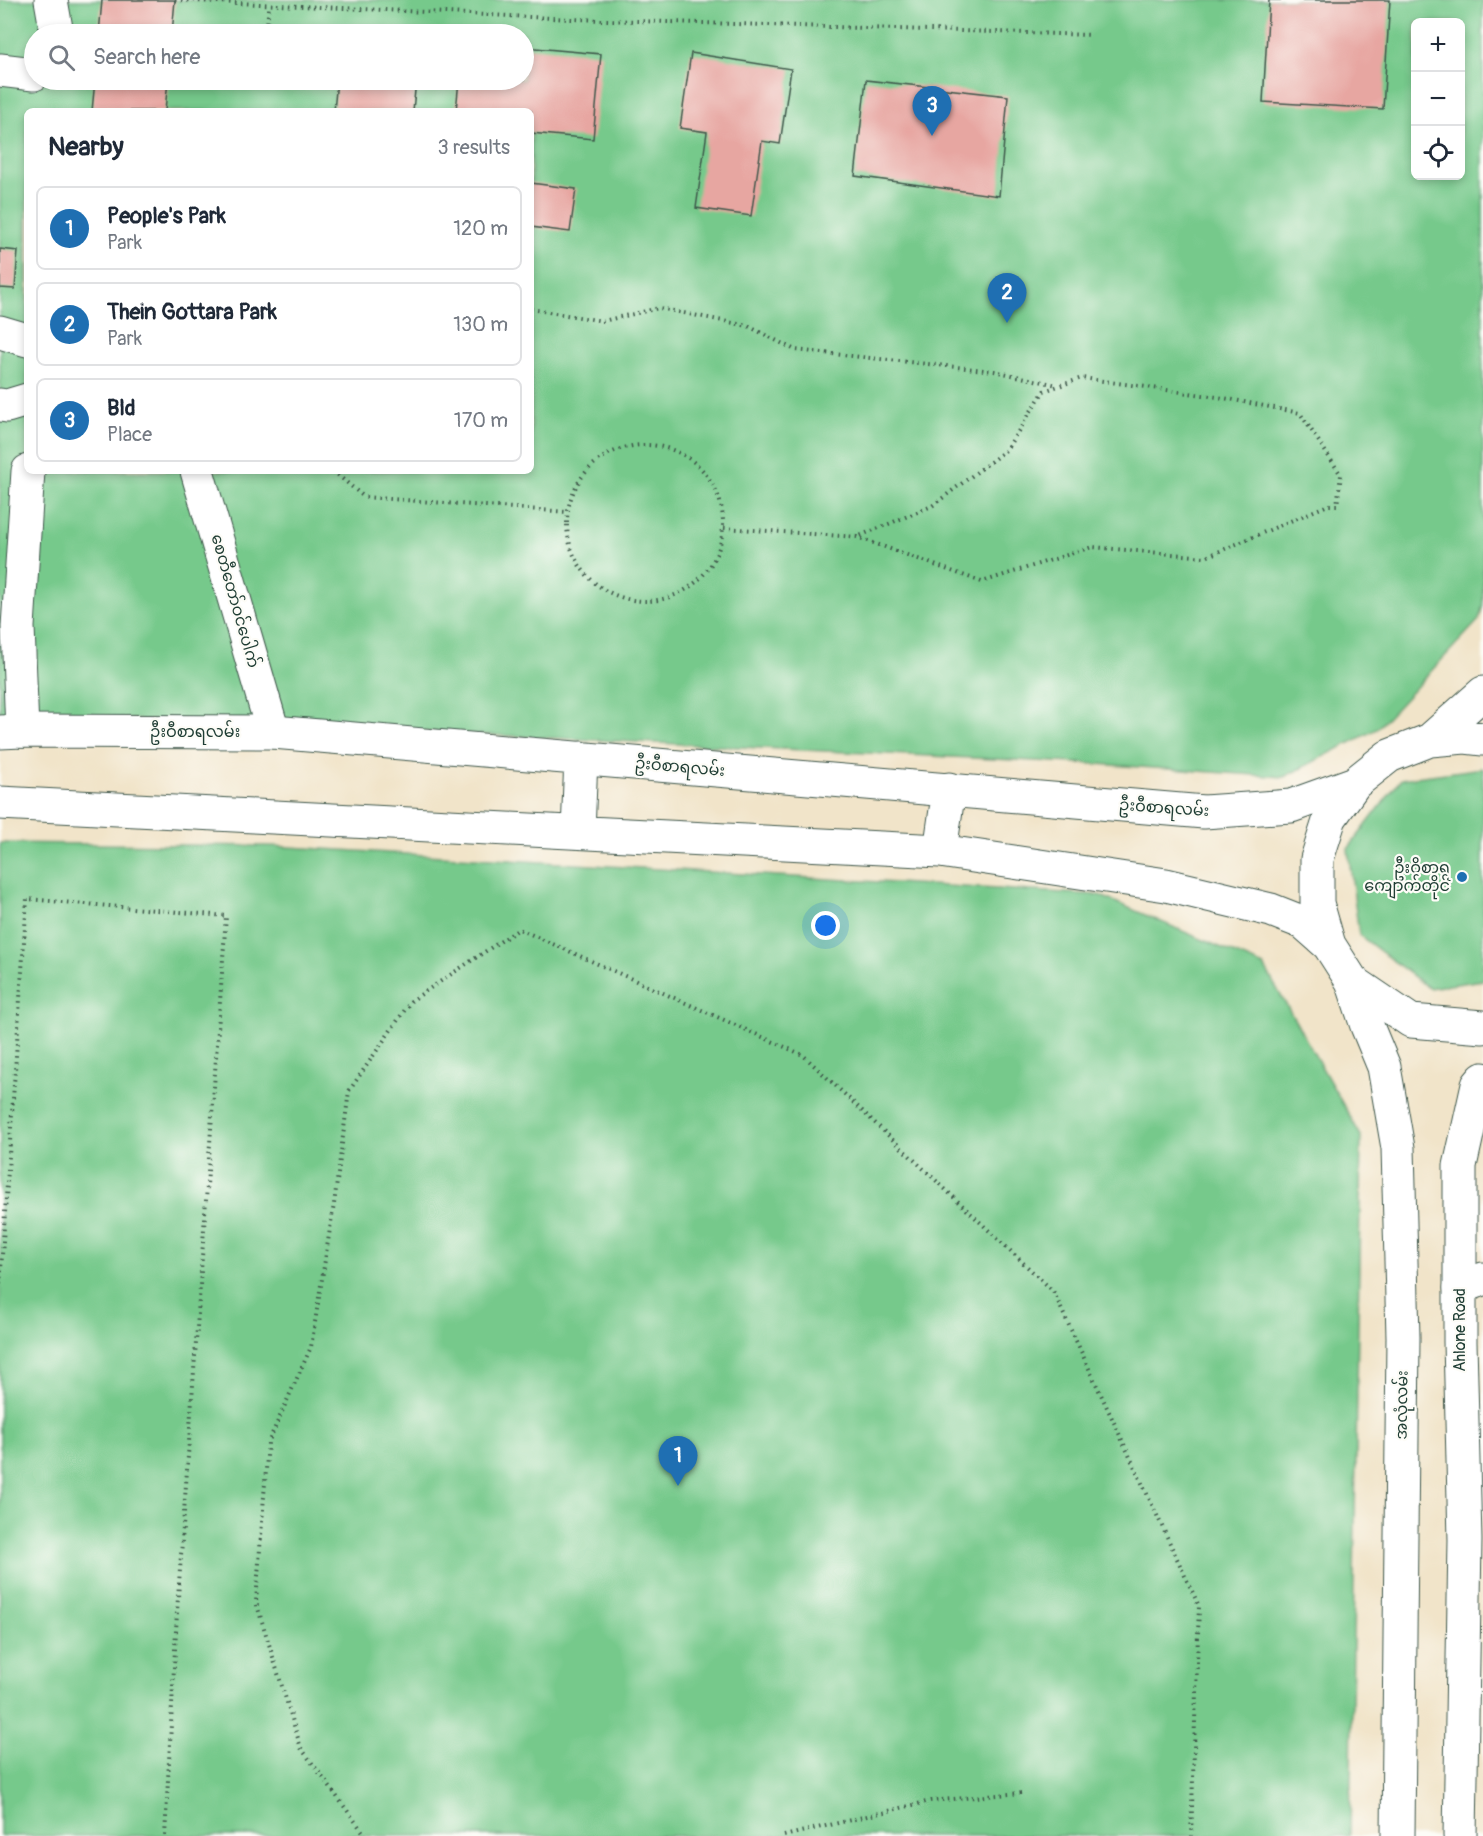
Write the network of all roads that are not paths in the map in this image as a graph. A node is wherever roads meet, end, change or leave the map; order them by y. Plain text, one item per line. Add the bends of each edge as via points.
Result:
1 (51, 0) edge
2 (55, 24) edge
3 (0, 70) edge
4 (24, 73) edge
5 (0, 332) edge
6 (24, 339) edge
7 (24, 401) edge
8 (0, 405) edge
9 (28, 474) edge
10 (197, 474) edge
11 (9, 627) edge
12 (1483, 693) edge
13 (11, 731) edge
14 (273, 732) junction
15 (1483, 739) edge
16 (1430, 740) junction
17 (581, 758) junction
18 (1355, 783) junction
19 (949, 789) junction
20 (0, 803) edge
21 (578, 832) junction
22 (940, 851) junction
23 (1329, 945) junction
24 (1352, 981) junction
25 (1483, 1027) edge
26 (1483, 1079) edge
27 (1472, 1284) edge
28 (1474, 1539) edge
29 (1472, 1797) edge
30 (1398, 1836) edge
31 (1460, 1836) edge

1 - 2 main road
3 - 4 main road
5 - 6 main road
7 - 8 main road
9 - 11 main road
10 - 14 main road, စေတီတော်ဝင်ပေါက်
11 - 13 main road
12 - 16 main road
13 - 14 main road, ဦးဝီစာရလမ်း
14 - 17 main road, ဦးဝီစာရလမ်း
15 - 16 main road
16 - 18 main road via 1389,756
17 - 19 main road, ဦးဝီစာရလမ်း
17 - 21 main road
18 - 19 main road, ဦးဝီစာရလမ်း via 1291,806 1204,812
18 - 23 main road via 1330,818 1317,860 1317,903
19 - 22 main road
20 - 21 main road
21 - 22 main road
22 - 23 main road via 1201,893 1304,922
23 - 24 main road
24 - 25 main road via 1411,1021
24 - 30 main road, အလုံလမ်း via 1383,1067 1398,1148 1402,1349
26 - 27 main road, Ahlone Road via 1478,1085 1460,1166
27 - 28 main road, Ahlone Road via 1460,1342
28 - 29 main road, Ahlone Road
29 - 31 main road, Ahlone Road

